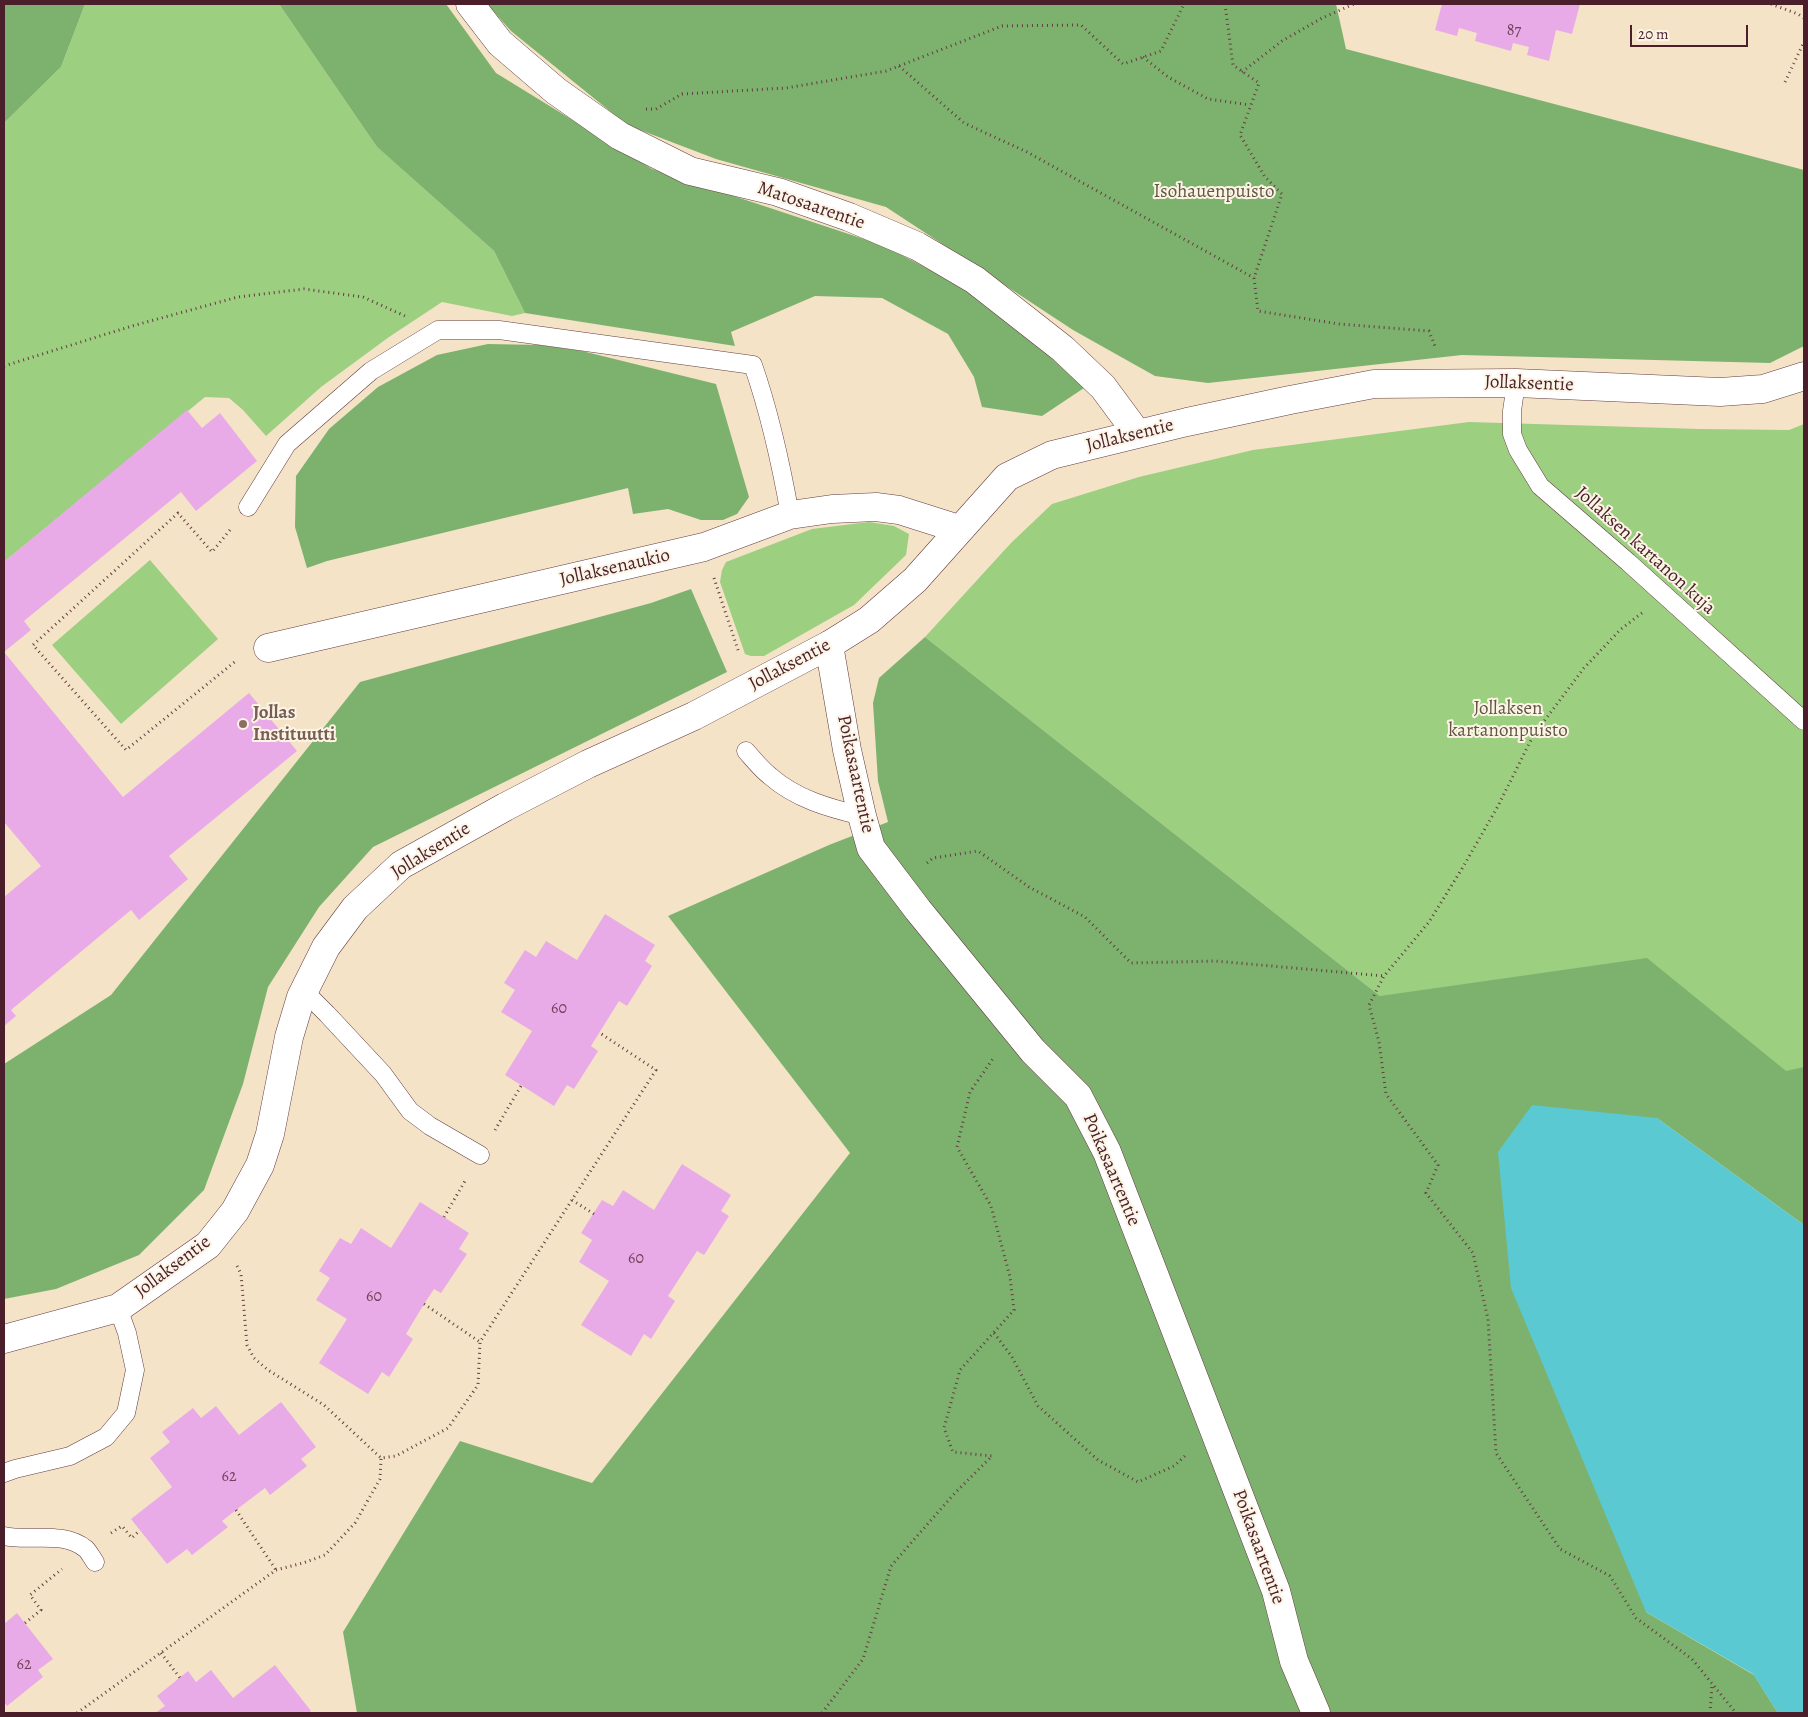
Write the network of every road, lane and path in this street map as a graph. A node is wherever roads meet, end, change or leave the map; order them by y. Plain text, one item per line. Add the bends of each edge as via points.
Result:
1 (470, 4) edge
2 (1184, 4) edge
3 (1225, 4) edge
4 (1354, 4) edge
5 (1771, 4) edge
6 (1804, 18) edge
7 (1804, 42) edge
8 (1143, 57) junction
9 (899, 66) junction
10 (1242, 72) junction
11 (1785, 82) dead end
12 (1250, 105) junction
13 (646, 109) dead end
14 (1254, 278) junction
15 (438, 330) junction
16 (4, 366) edge
17 (1804, 376) edge
18 (1449, 382) junction
19 (1516, 382) junction
20 (1137, 433) junction
21 (248, 507) joint
22 (790, 516) junction
23 (959, 529) junction
24 (704, 547) junction
25 (1665, 596) junction
26 (830, 645) junction
27 (268, 648) joint
28 (740, 658) dead end
29 (1804, 721) edge
30 (746, 751) dead end
31 (862, 816) junction
32 (900, 886) junction
33 (1384, 976) junction
34 (304, 992) junction
35 (1014, 1028) junction
36 (600, 1033) dead end
37 (521, 1086) dead end
38 (480, 1155) junction
39 (572, 1200) junction
40 (594, 1214) dead end
41 (444, 1217) dead end
42 (218, 1233) junction
43 (424, 1304) dead end
44 (118, 1308) junction
45 (994, 1333) junction
46 (4, 1340) edge
47 (480, 1342) junction
48 (1214, 1430) junction
49 (381, 1458) junction
50 (4, 1473) edge
51 (236, 1510) dead end
52 (4, 1536) edge
53 (91, 1556) joint
54 (276, 1570) junction
55 (25, 1623) dead end
56 (161, 1653) junction
57 (180, 1678) dead end
58 (1712, 1684) junction
59 (77, 1713) edge
60 (822, 1713) edge
61 (1316, 1713) edge
62 (1710, 1713) edge
63 (1736, 1713) edge

1 - 20 street, Matosaarentie via 500,43 556,92 620,136 690,170 778,192 848,217 917,246 975,280 1070,355 1103,387
2 - 8 path via 1161,51
3 - 10 path via 1233,65
4 - 10 path via 1282,41
5 - 6 path
7 - 11 path
8 - 9 path via 1123,64 1081,25 1002,26
8 - 12 path via 1168,77 1208,99
9 - 13 path via 786,88 682,94 656,108
9 - 14 path via 964,123 1027,152
10 - 12 path via 1259,83
12 - 14 path via 1240,135 1265,177 1282,194
14 - 18 path via 1258,311 1339,324 1429,331
15 - 16 path via 363,297 304,289 238,296
15 - 21 lane via 371,372 287,444
15 - 22 lane via 499,330 753,364 776,444
17 - 19 street, Jollaksentie via 1763,389 1720,392
18 - 19 street, Jollaksentie
18 - 20 street, Jollaksentie via 1374,384
19 - 25 lane, Jollaksen kartanon kuja via 1512,434 1540,486
20 - 23 street, Jollaksentie via 1052,455 1007,477
21 - 27 path via 212,552 178,513 33,645 126,750 235,660
22 - 23 street, Jollaksenaukio via 832,509 876,507 899,510
22 - 24 street, Jollaksenaukio
23 - 26 street, Jollaksentie via 915,580 869,620
24 - 27 street, Jollaksenaukio
24 - 28 path
25 - 29 lane, Jollaksen kartanon kuja
25 - 33 path via 1621,629 1584,668 1533,736 1498,806 1429,922
26 - 31 street, Poikasaartentie via 847,750
26 - 34 street, Jollaksentie via 694,716 588,764 401,865 355,908 326,947
30 - 31 lane via 770,777 797,795
31 - 32 street, Poikasaartentie via 871,848
32 - 33 path via 933,858 978,851 1029,887 1085,917 1131,963 1215,961
32 - 35 street, Poikasaartentie
33 - 58 path via 1369,1006 1379,1042 1386,1094 1438,1164 1426,1193 1473,1253 1488,1319 1496,1453 1560,1549 1610,1576 1636,1618 1692,1658
34 - 38 lane via 382,1074 410,1111
34 - 42 street, Jollaksentie via 289,1037 270,1134 260,1166 235,1211
35 - 45 path via 970,1092 957,1147 991,1206 1010,1277 1014,1310
35 - 48 street, Poikasaartentie via 1078,1096 1107,1152
36 - 39 path via 656,1070
37 - 38 path
38 - 41 path
39 - 40 path
39 - 47 path
42 - 44 street, Jollaksentie via 208,1245
42 - 49 path via 240,1274 247,1345 254,1358 324,1405
43 - 47 path
44 - 46 street, Jollaksentie
44 - 50 lane via 135,1370 126,1413 106,1437 70,1456
45 - 48 path via 1012,1357 1038,1406 1098,1460 1138,1482 1174,1466
45 - 60 path via 960,1370 944,1428 953,1452 992,1456 891,1566 863,1659
47 - 49 path via 478,1385 448,1428 396,1456
48 - 61 street, Poikasaartentie via 1276,1591 1294,1661
49 - 54 path via 380,1479 355,1523 325,1555
51 - 54 path
52 - 53 lane via 69,1540
53 - 55 path via 30,1595 41,1610
54 - 56 path
56 - 57 path
56 - 59 path
58 - 62 path
58 - 63 path

